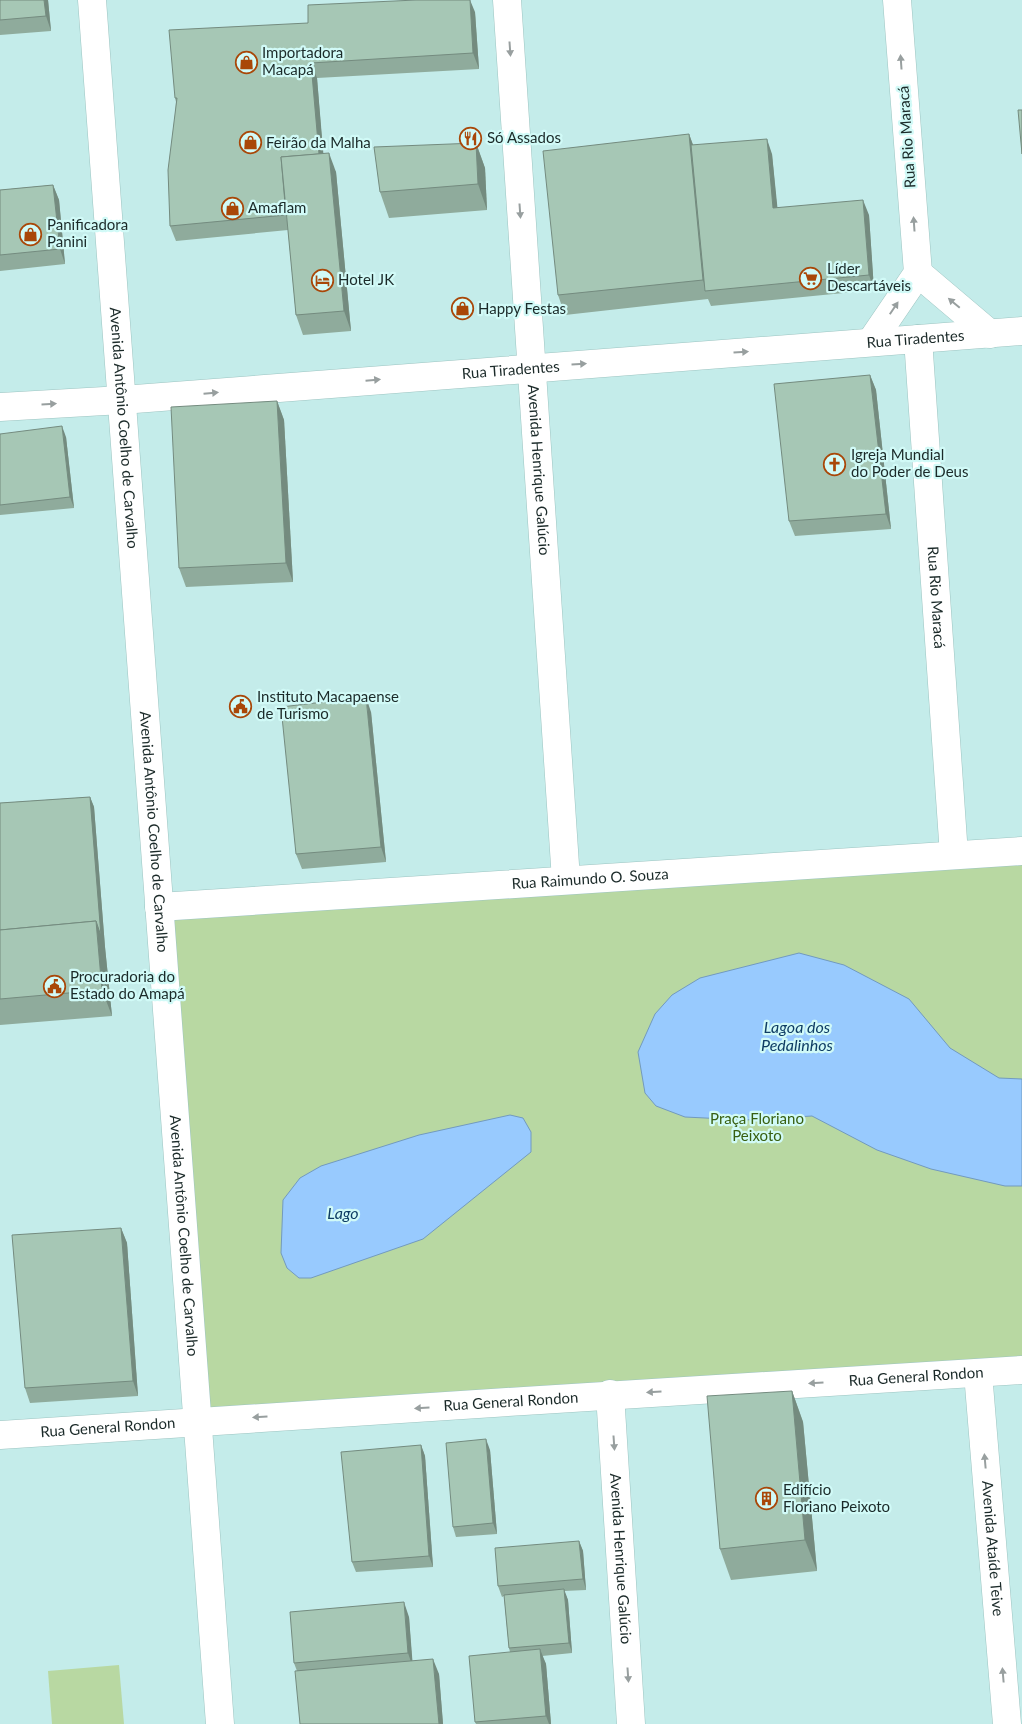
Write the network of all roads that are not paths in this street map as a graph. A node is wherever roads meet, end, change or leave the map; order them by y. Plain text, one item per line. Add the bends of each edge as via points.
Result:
1 (92, 0) edge
2 (507, 0) edge
3 (896, 0) edge
4 (918, 273) junction
5 (1022, 331) edge
6 (990, 334) junction
7 (918, 339) junction
8 (871, 342) junction
9 (530, 368) junction
10 (122, 400) junction
11 (0, 407) edge
12 (1022, 850) edge
13 (954, 855) junction
14 (566, 880) junction
15 (159, 907) junction
16 (1022, 1370) edge
17 (978, 1373) junction
18 (610, 1394) junction
19 (198, 1421) junction
20 (0, 1435) edge
21 (220, 1724) edge
22 (631, 1724) edge
23 (1007, 1724) edge

1 - 10 street, Avenida Antônio Coelho de Carvalho
2 -> 9 street, Avenida Henrique Galúcio
4 -> 3 street, Rua Rio Maracá
6 -> 4 street
8 -> 4 street
5 - 6 street, Rua Tiradentes
6 - 7 street, Rua Tiradentes
7 - 8 street, Rua Tiradentes
7 - 13 street, Rua Rio Maracá
9 -> 8 street, Rua Tiradentes
10 -> 9 street, Rua Tiradentes
9 - 14 street, Avenida Henrique Galúcio
11 -> 10 street, Rua Tiradentes
10 - 15 street, Avenida Antônio Coelho de Carvalho
12 - 13 street, Rua Raimundo O. Souza
13 - 14 street, Rua Raimundo O. Souza
14 - 15 street, Rua Raimundo O. Souza
15 - 19 street, Avenida Antônio Coelho de Carvalho
16 - 17 street, Rua General Rondon
17 -> 18 street, Rua General Rondon
23 -> 17 street, Avenida Ataíde Teive
18 -> 19 street, Rua General Rondon
18 -> 22 street, Avenida Henrique Galúcio
19 - 20 street, Rua General Rondon
19 - 21 street, Avenida Antônio Coelho de Carvalho

